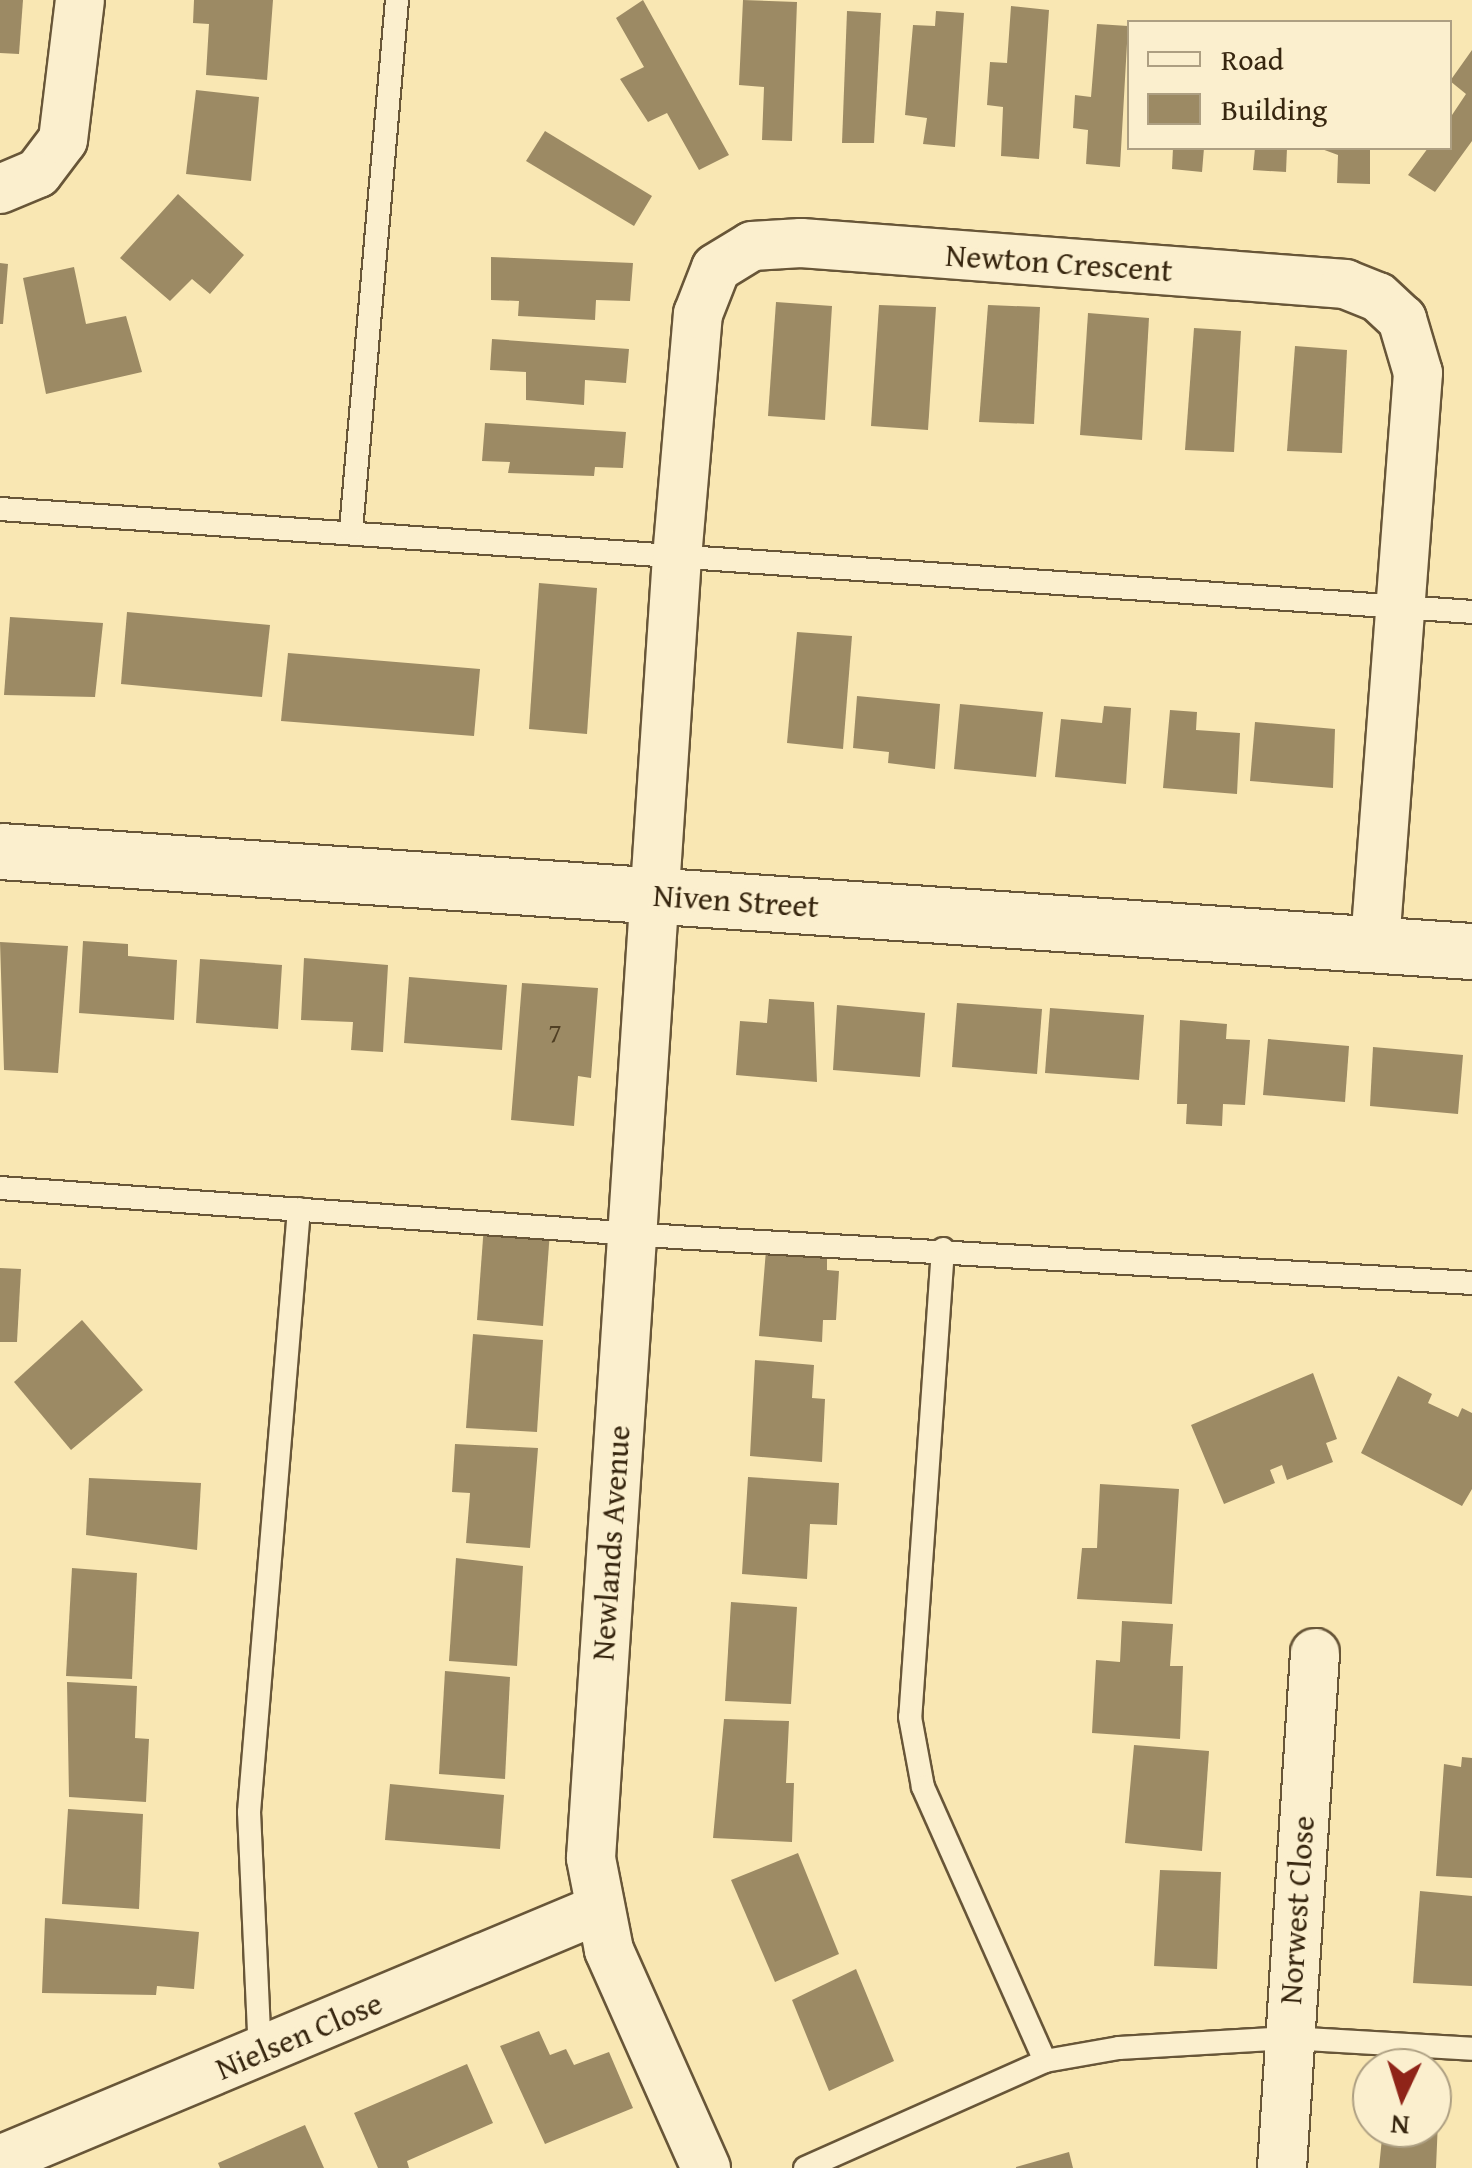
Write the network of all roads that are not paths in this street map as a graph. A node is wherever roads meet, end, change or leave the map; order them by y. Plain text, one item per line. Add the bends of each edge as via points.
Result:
1 (80, 0) edge
2 (396, 0) edge
3 (0, 189) edge
4 (0, 509) edge
5 (351, 530) junction
6 (677, 558) junction
7 (1403, 608) junction
8 (1472, 612) edge
9 (0, 851) edge
10 (655, 896) junction
11 (1376, 944) junction
12 (1472, 951) edge
13 (0, 1188) edge
14 (299, 1209) junction
15 (632, 1234) junction
16 (943, 1249) junction
17 (1472, 1283) edge
18 (1315, 1652) dead end
19 (597, 1910) junction
20 (1289, 2038) junction
21 (1472, 2049) edge
22 (260, 2054) junction
23 (1044, 2061) junction
24 (0, 2160) edge
25 (706, 2168) edge
26 (806, 2168) edge
27 (1282, 2168) edge

1 - 3 street via 63,140 38,173
2 - 5 lane
4 - 5 lane
5 - 6 lane
6 - 7 lane
6 - 7 street, Newton Crescent via 703,289 730,255 752,246 820,245 1345,284 1378,298 1402,320 1418,373
6 - 10 street, Newton Crescent
7 - 8 lane
7 - 11 street, Newton Crescent
9 - 10 street, Niven Street
10 - 11 street, Niven Street
10 - 15 street, Newlands Avenue
11 - 12 street, Niven Street
13 - 14 lane
14 - 15 lane
14 - 22 lane via 249,1812
15 - 16 lane
15 - 19 street, Newlands Avenue via 593,1803
16 - 17 lane
16 - 23 lane via 910,1717 923,1787
18 - 20 street, Norwest Close
19 - 22 street, Nielsen Close
19 - 25 street, Newlands Avenue
20 - 21 lane
20 - 23 lane via 1119,2048
20 - 27 street, Norwest Close
22 - 24 street, Nielsen Close
23 - 26 lane

